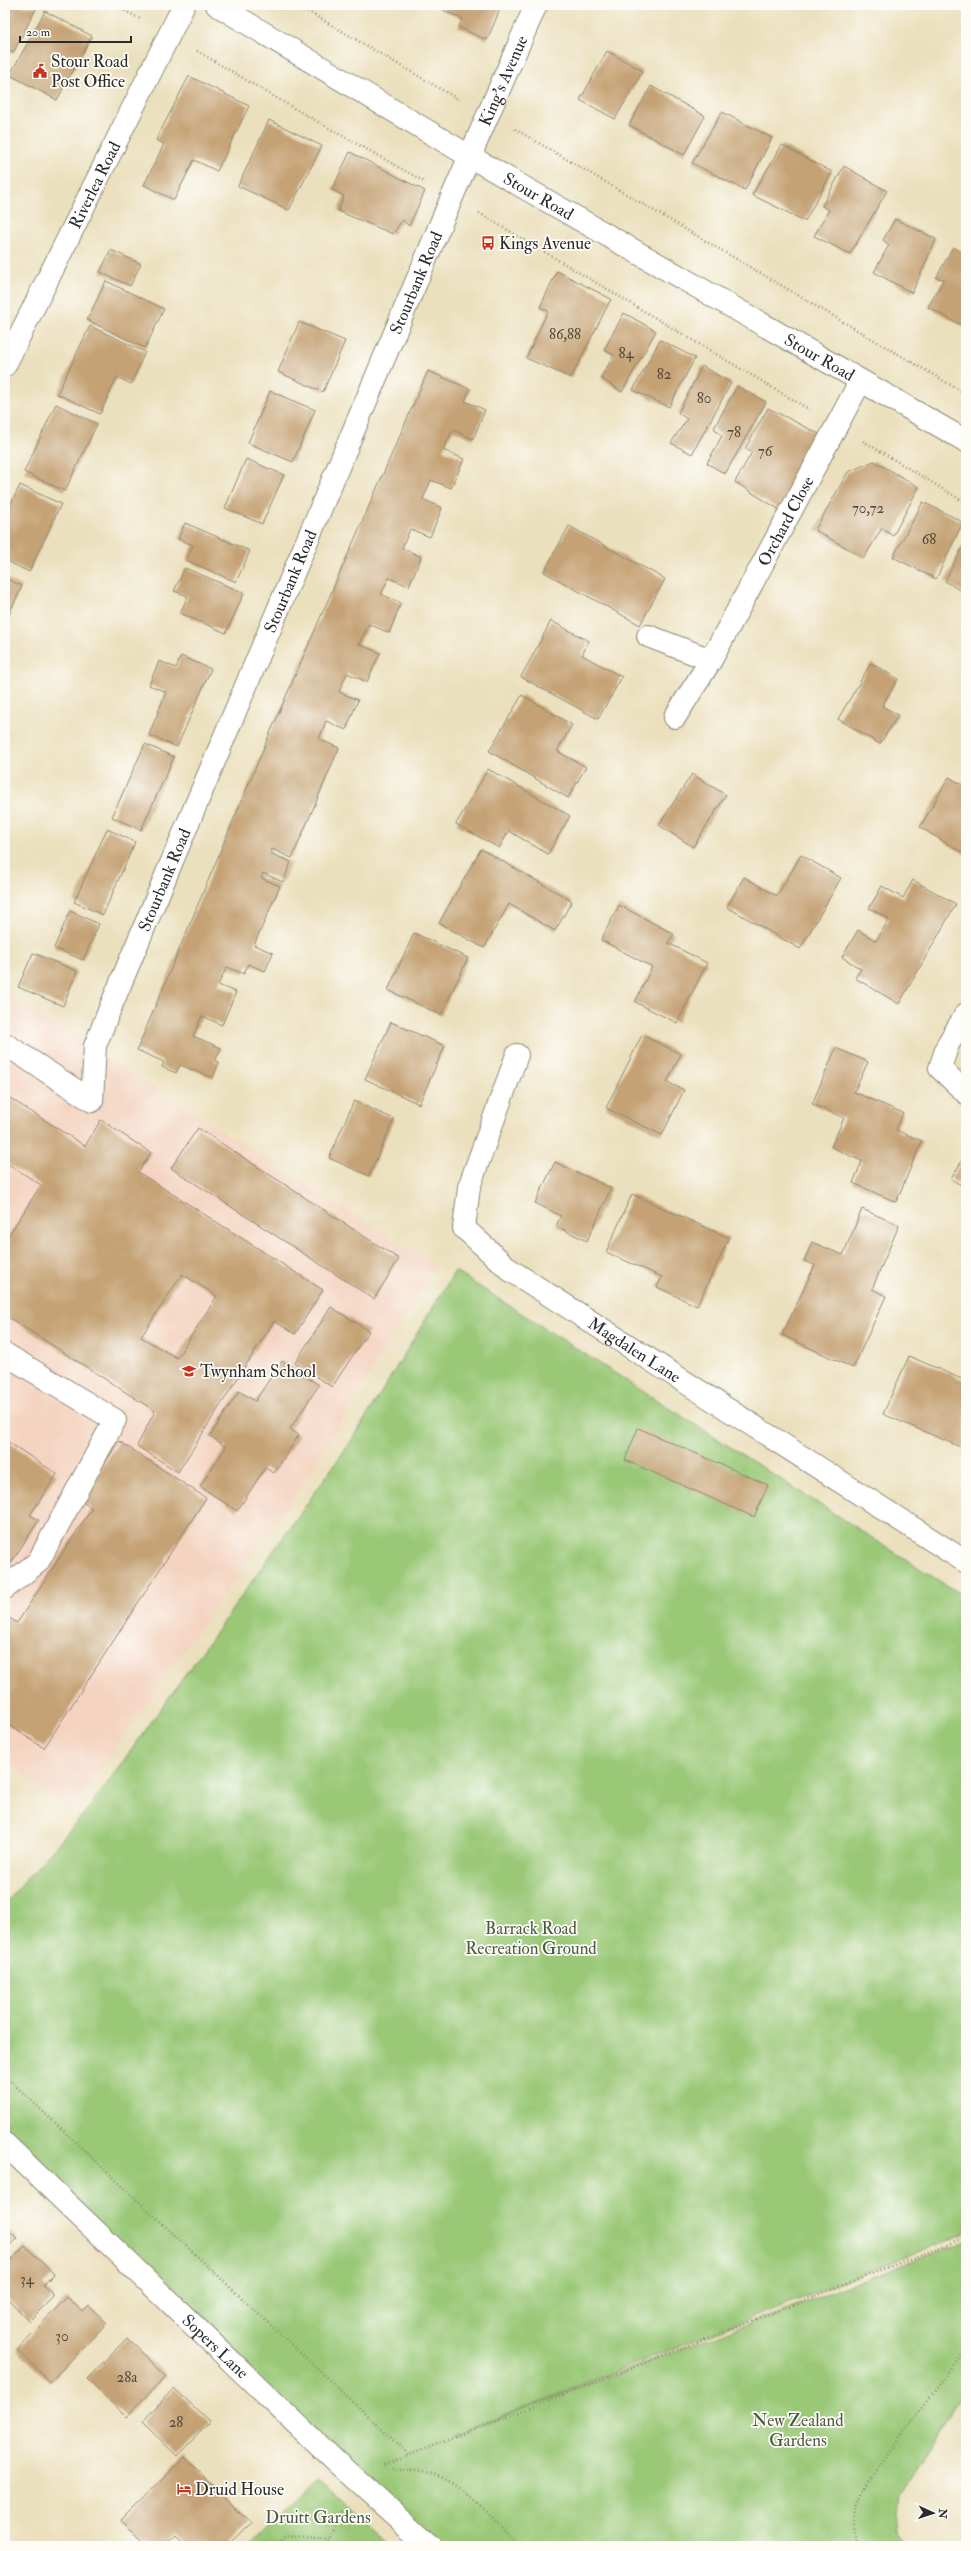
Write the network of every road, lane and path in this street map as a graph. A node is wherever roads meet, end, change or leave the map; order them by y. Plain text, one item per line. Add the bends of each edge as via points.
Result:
1 (114, 5) edge
2 (184, 5) edge
3 (217, 5) edge
4 (297, 5) edge
5 (536, 5) edge
6 (169, 35) junction
7 (488, 114) junction
8 (470, 156) junction
9 (452, 197) junction
10 (5, 365) edge
11 (860, 382) junction
12 (966, 394) edge
13 (837, 426) junction
14 (966, 441) edge
15 (966, 503) edge
16 (648, 636) dead end
17 (710, 660) junction
18 (675, 717) dead end
19 (966, 1014) edge
20 (5, 1044) edge
21 (517, 1055) dead end
22 (966, 1093) edge
23 (5, 1354) edge
24 (966, 1562) edge
25 (5, 1588) edge
26 (5, 2076) edge
27 (5, 2144) edge
28 (966, 2237) edge
29 (966, 2348) edge
30 (408, 2454) junction
31 (359, 2475) junction
32 (331, 2540) dead end
33 (275, 2546) edge
34 (429, 2546) edge
35 (519, 2546) edge
36 (859, 2546) edge

1 - 6 path
2 - 6 street, Riverlea Road
3 - 8 street, Stour Road
4 - 7 path via 451,96
5 - 7 street, King's Avenue
6 - 9 path
6 - 10 street, Riverlea Road
7 - 8 street, King's Avenue
7 - 12 path
8 - 9 street, Stourbank Road
8 - 11 street, Stour Road
9 - 13 path
9 - 20 street, Stourbank Road via 95,1046 92,1101
11 - 13 street, Orchard Close
11 - 14 street, Stour Road
13 - 15 path
13 - 17 street, Orchard Close
16 - 17 street
17 - 18 street, Orchard Close
19 - 22 street via 948,1044 940,1068
21 - 24 street, Magdalen Lane via 469,1187 464,1228 510,1270
23 - 25 street via 115,1420 38,1562
26 - 30 path
27 - 31 street, Sopers Lane via 334,2460
28 - 30 path
29 - 36 path via 860,2497 854,2513 854,2534
30 - 31 path
31 - 34 street, Sopers Lane
31 - 35 path via 392,2468 415,2469 446,2478 469,2492
32 - 33 path via 284,2536

